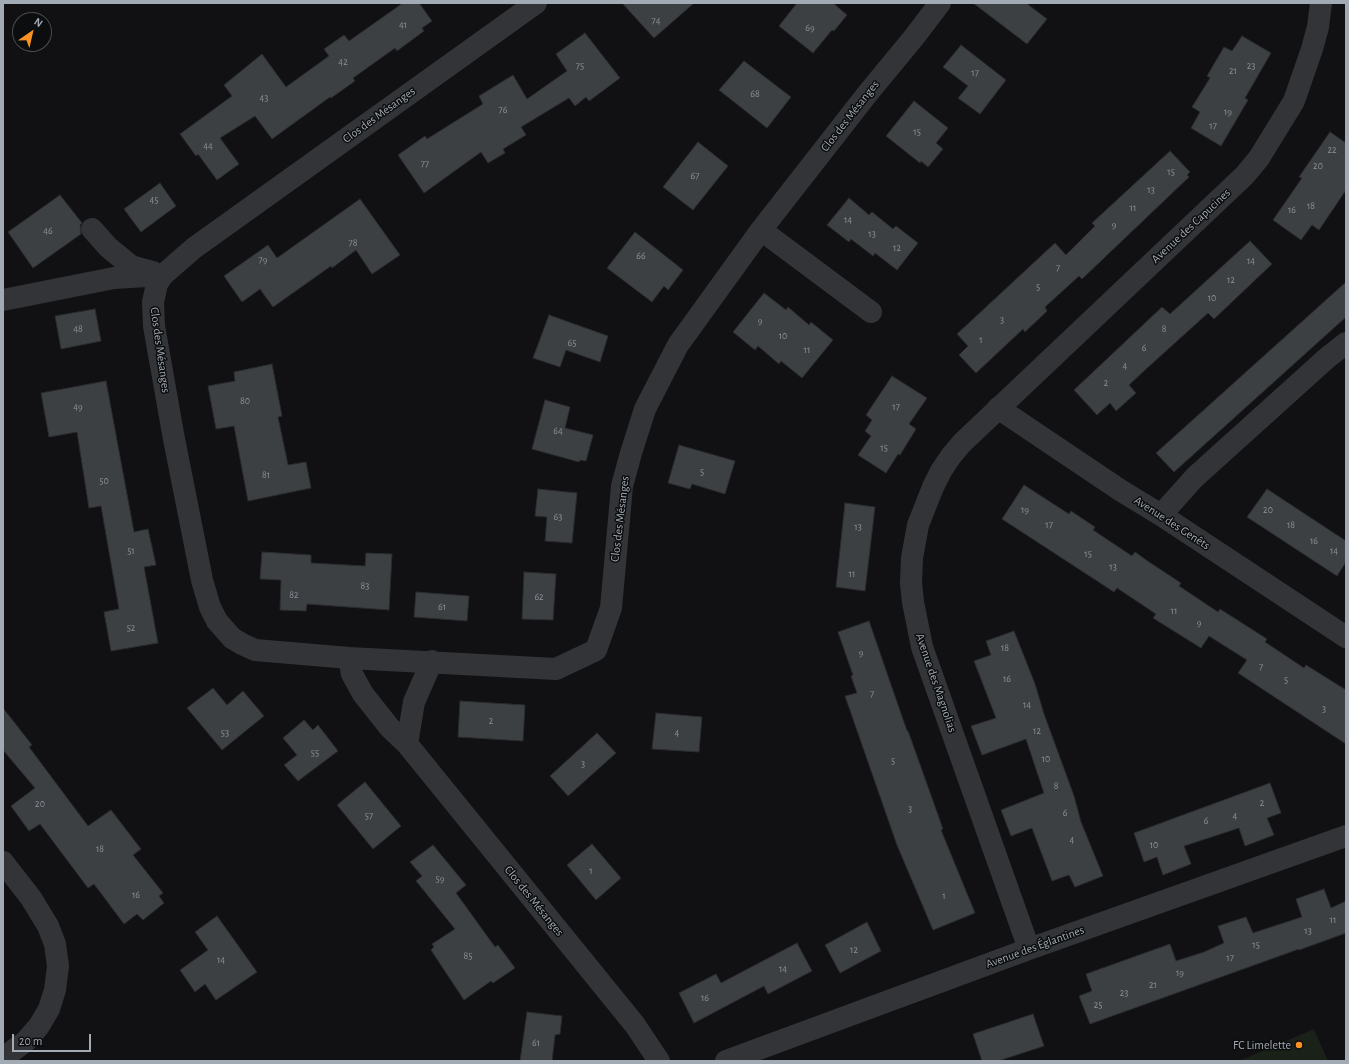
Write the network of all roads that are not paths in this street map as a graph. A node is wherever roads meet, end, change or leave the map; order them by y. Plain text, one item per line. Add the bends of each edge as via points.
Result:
1 (536, 3) edge
2 (940, 3) edge
3 (1321, 3) edge
4 (92, 230) dead end
5 (761, 230) junction
6 (163, 275) junction
7 (3, 300) edge
8 (871, 312) dead end
9 (1346, 343) edge
10 (998, 408) junction
11 (1162, 515) junction
12 (1346, 637) edge
13 (349, 658) junction
14 (432, 661) junction
15 (407, 744) junction
16 (1346, 836) edge
17 (3, 862) edge
18 (1029, 949) junction
19 (3, 1058) edge
20 (659, 1061) edge
21 (726, 1061) edge

1 - 6 street, Clos des Mésanges via 194,248
2 - 5 street, Clos des Mésanges
3 - 10 street, Avenue des Capucines via 1312,49 1294,101 1259,158 1226,194
4 - 6 street via 131,266
5 - 8 street
5 - 14 street, Clos des Mésanges via 678,345 645,409 622,486 611,608 596,650 556,669
6 - 7 street via 114,278
6 - 13 street, Clos des Mésanges via 157,284 153,302 154,326 202,580 210,607 217,621 232,638 255,650
9 - 11 street via 1195,477
10 - 11 street, Avenue des Genêts via 1120,490
10 - 18 street, Avenue des Magnolias via 951,456 933,487 914,540 912,596 922,647
11 - 12 street, Avenue des Genêts
13 - 14 street, Clos des Mésanges
13 - 15 street, Clos des Mésanges via 352,674 363,694 390,728
14 - 15 street via 414,702
15 - 20 street, Clos des Mésanges via 635,1025
16 - 18 street, Avenue des Églantines
17 - 19 street via 31,898 48,926 55,944 58,966 49,1009 39,1026 26,1041
18 - 21 street, Avenue des Églantines

